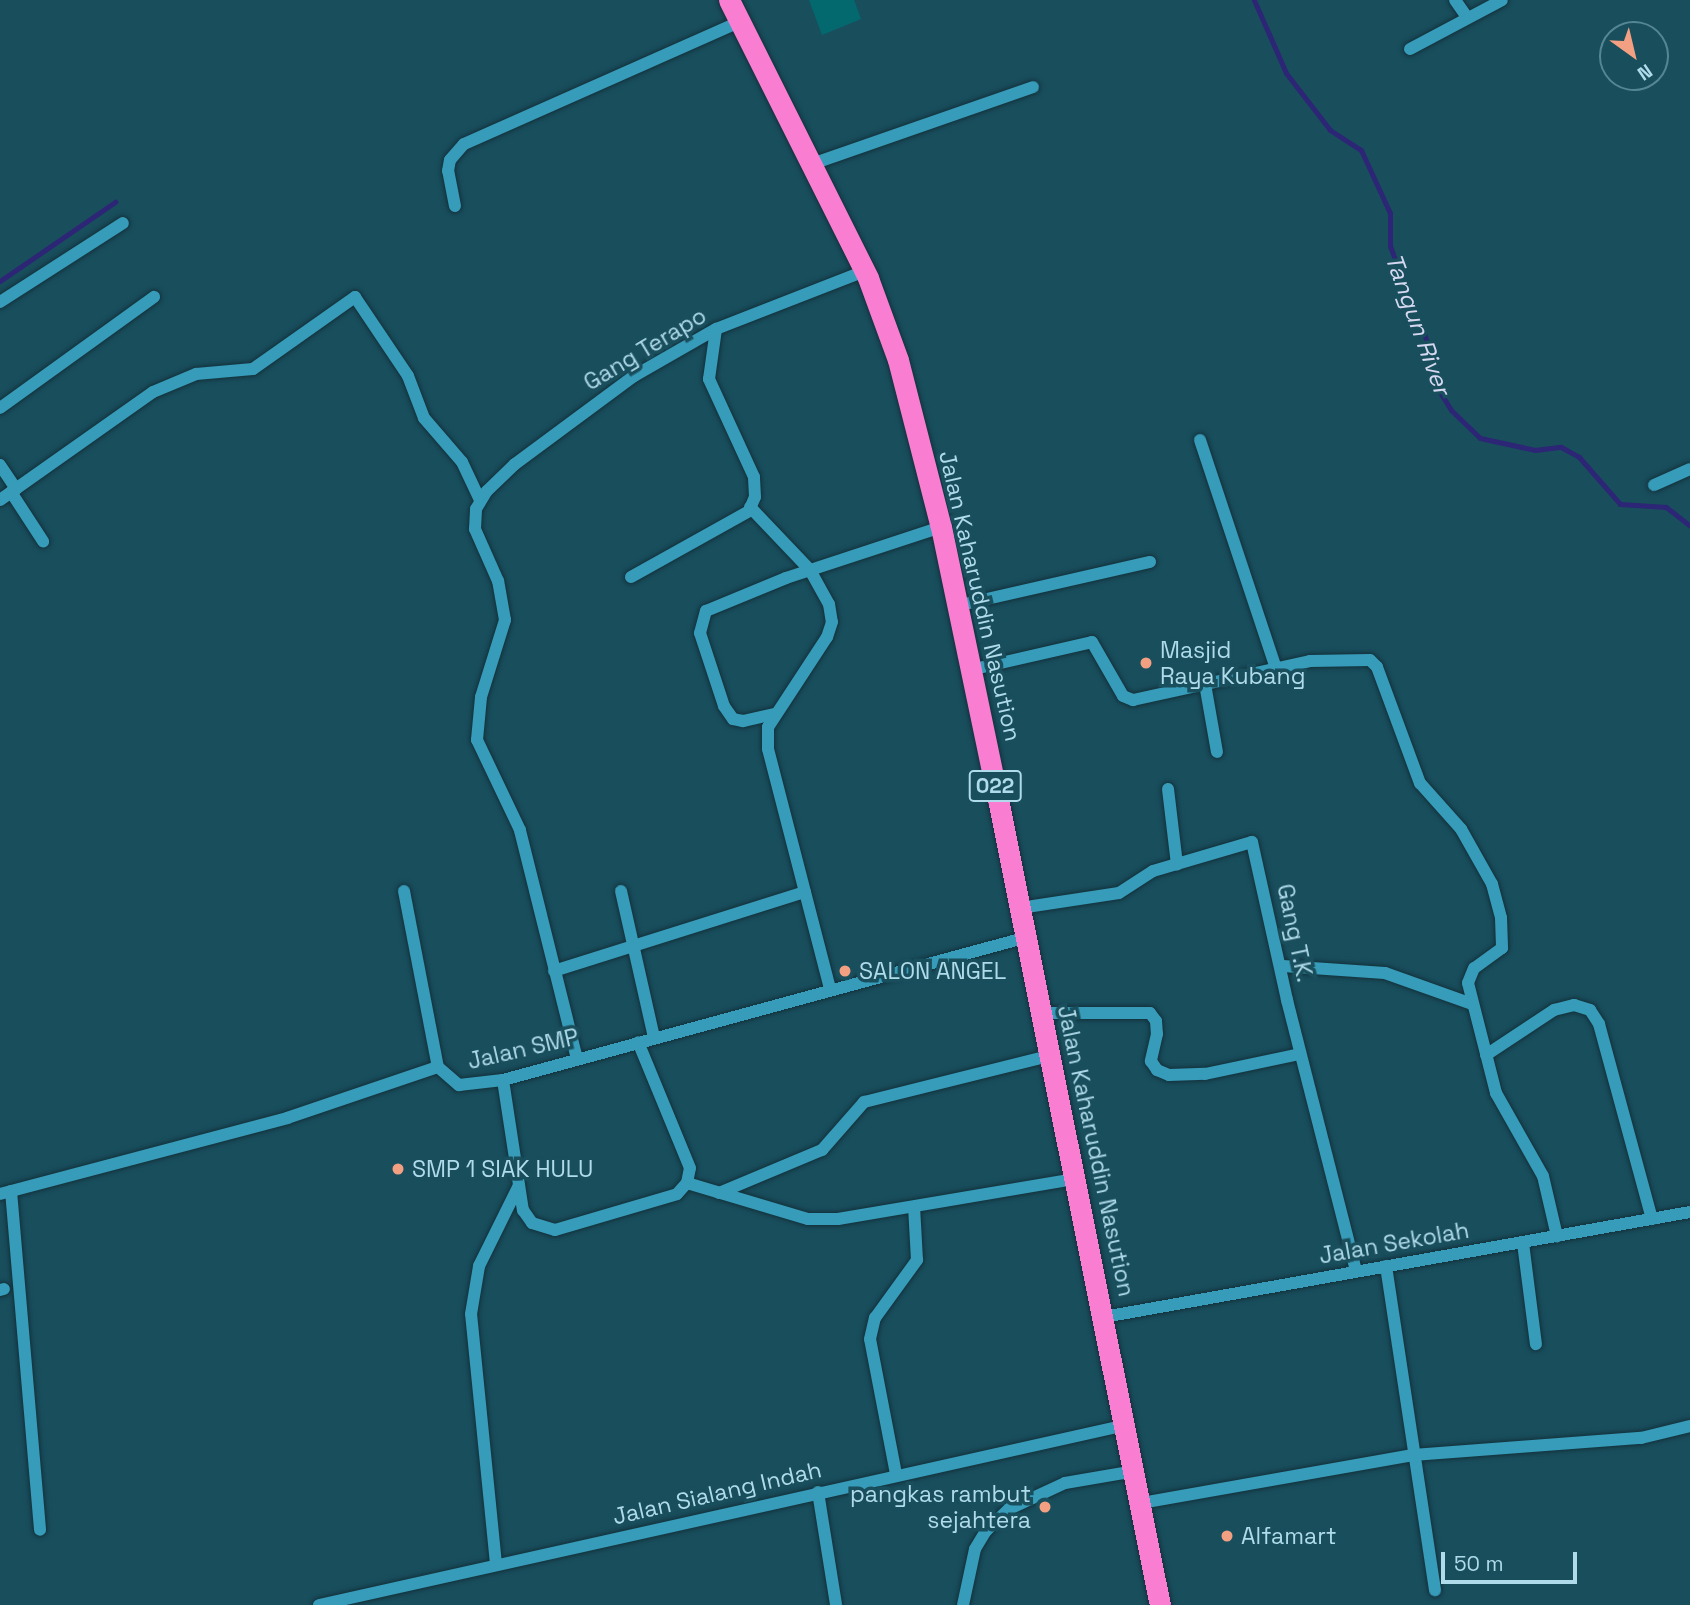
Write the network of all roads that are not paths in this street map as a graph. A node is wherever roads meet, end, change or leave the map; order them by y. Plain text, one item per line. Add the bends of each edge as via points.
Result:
1 (729, 0) edge
2 (1455, 0) edge
3 (1502, 0) edge
4 (1467, 17) junction
5 (741, 21) junction
6 (1410, 49) dead end
7 (1033, 87) dead end
8 (812, 164) junction
9 (455, 206) dead end
10 (122, 223) dead end
11 (865, 271) junction
12 (155, 297) dead end
13 (0, 302) edge
14 (716, 329) junction
15 (0, 408) edge
16 (1200, 440) dead end
17 (0, 465) edge
18 (1690, 469) edge
19 (1654, 485) dead end
20 (9, 494) edge
21 (478, 504) junction
22 (750, 507) junction
23 (941, 527) junction
24 (43, 541) dead end
25 (1150, 562) dead end
26 (810, 570) junction
27 (631, 577) dead end
28 (956, 606) junction
29 (1276, 668) junction
30 (970, 670) junction
31 (1205, 684) junction
32 (774, 715) junction
33 (1217, 752) dead end
34 (1168, 789) dead end
35 (1177, 864) junction
36 (404, 891) dead end
37 (621, 891) dead end
38 (805, 892) junction
39 (1020, 908) junction
40 (1024, 937) junction
41 (633, 946) junction
42 (1283, 966) junction
43 (554, 971) junction
44 (830, 989) junction
45 (1472, 1004) junction
46 (1041, 1013) junction
47 (654, 1038) junction
48 (638, 1042) junction
49 (1300, 1054) junction
50 (1049, 1055) junction
51 (1486, 1055) junction
52 (577, 1059) junction
53 (438, 1067) junction
54 (503, 1080) junction
55 (1074, 1179) junction
56 (687, 1183) junction
57 (519, 1185) junction
58 (6, 1192) edge
59 (719, 1193) junction
60 (914, 1207) junction
61 (1690, 1212) edge
62 (1652, 1219) junction
63 (1557, 1236) junction
64 (1523, 1243) junction
65 (1386, 1266) junction
66 (1356, 1271) junction
67 (1104, 1317) junction
68 (1536, 1344) dead end
69 (1126, 1424) junction
70 (1690, 1426) edge
71 (1413, 1455) junction
72 (1135, 1471) junction
73 (896, 1474) junction
74 (818, 1492) junction
75 (1141, 1503) junction
76 (40, 1530) dead end
77 (496, 1564) junction
78 (1435, 1590) dead end
79 (322, 1605) edge
80 (836, 1605) edge
81 (963, 1605) edge
82 (1160, 1605) edge

1 - 5 highway, Jalan Kaharuddin Nasution / 022
2 - 4 street
3 - 4 street
4 - 6 street
5 - 8 highway, Jalan Kaharuddin Nasution / 022
5 - 9 street via 464,144 450,160 448,171
7 - 8 street
8 - 11 highway, Jalan Kaharuddin Nasution / 022
10 - 13 street
11 - 14 street, Gang Terapo
11 - 23 highway, Jalan Kaharuddin Nasution / 022 via 898,360
12 - 15 street
14 - 21 street, Gang Terapo via 605,396 515,464
14 - 22 street via 709,379 754,477
16 - 29 street
17 - 20 street
18 - 19 street
20 - 21 street via 153,392 195,374 253,369 355,297 385,336 418,397 424,418 461,463
20 - 24 street
21 - 43 street via 475,529 501,589 505,620 481,697 477,740 520,830
22 - 26 street
22 - 27 street
23 - 26 street
23 - 28 highway, Jalan Kaharuddin Nasution / 022
25 - 28 street
26 - 32 street via 829,604 832,622 813,662
26 - 32 street via 722,603 706,611 700,621 719,695 733,719
28 - 30 highway, Jalan Kaharuddin Nasution / 022
29 - 31 street
29 - 45 street via 1364,657 1377,667 1420,783 1461,829 1497,900 1502,948 1469,975
30 - 31 street via 1092,642 1127,699
30 - 39 highway, Jalan Kaharuddin Nasution / 022
31 - 33 street
32 - 38 street via 768,727 768,749
34 - 35 street
35 - 39 street, Gang T.K. via 1153,871 1119,893
35 - 42 street, Gang T.K. via 1252,842
36 - 53 street
37 - 41 street
38 - 41 street
38 - 44 street
39 - 40 highway, Jalan Kaharuddin Nasution / 022
40 - 44 street, Jalan SMP
40 - 46 highway, Jalan Kaharuddin Nasution / 022
41 - 43 street
41 - 47 street
42 - 45 street via 1385,973
42 - 49 street, Gang T.K.
43 - 52 street
44 - 47 street, Jalan SMP
45 - 51 street
46 - 49 street via 1150,1013 1157,1034 1151,1061 1157,1070 1170,1075 1205,1074
46 - 50 highway, Jalan Kaharuddin Nasution / 022
47 - 48 street, Jalan SMP
48 - 52 street, Jalan SMP
48 - 56 street via 690,1168
49 - 66 street, Gang T.K.
50 - 55 highway, Jalan Kaharuddin Nasution / 022
50 - 59 street via 864,1102 822,1150
51 - 62 street via 1553,1010 1574,1005 1590,1010 1599,1024
51 - 63 street via 1508,1122 1543,1176
52 - 54 street, Jalan SMP
53 - 54 street, Jalan SMP via 459,1086
53 - 58 street, Jalan SMP via 275,1122
54 - 57 street
55 - 60 street
55 - 67 highway, Jalan Kaharuddin Nasution / 022
56 - 57 street via 677,1194 555,1230 532,1223 523,1210
56 - 59 street
57 - 77 street via 479,1266 471,1314
58 - 76 street
59 - 60 street via 808,1219
60 - 73 street via 917,1260 875,1318 870,1339
61 - 62 street, Jalan Sekolah
62 - 63 street, Jalan Sekolah
63 - 64 street, Jalan Sekolah
64 - 65 street, Jalan Sekolah
64 - 68 street
65 - 66 street, Jalan Sekolah
65 - 71 street
66 - 67 street, Jalan Sekolah
67 - 69 highway, Jalan Kaharuddin Nasution / 022
69 - 72 highway, Jalan Kaharuddin Nasution / 022
69 - 73 street, Jalan Sialang Indah
70 - 71 street via 1641,1438
71 - 75 street
71 - 78 street
72 - 75 highway, Jalan Kaharuddin Nasution / 022
72 - 81 street via 1065,1483 1009,1508 975,1549
73 - 74 street, Jalan Sialang Indah
74 - 77 street, Jalan Sialang Indah
74 - 80 street
75 - 82 highway, Jalan Kaharuddin Nasution / 022
77 - 79 street, Jalan Sialang Indah

